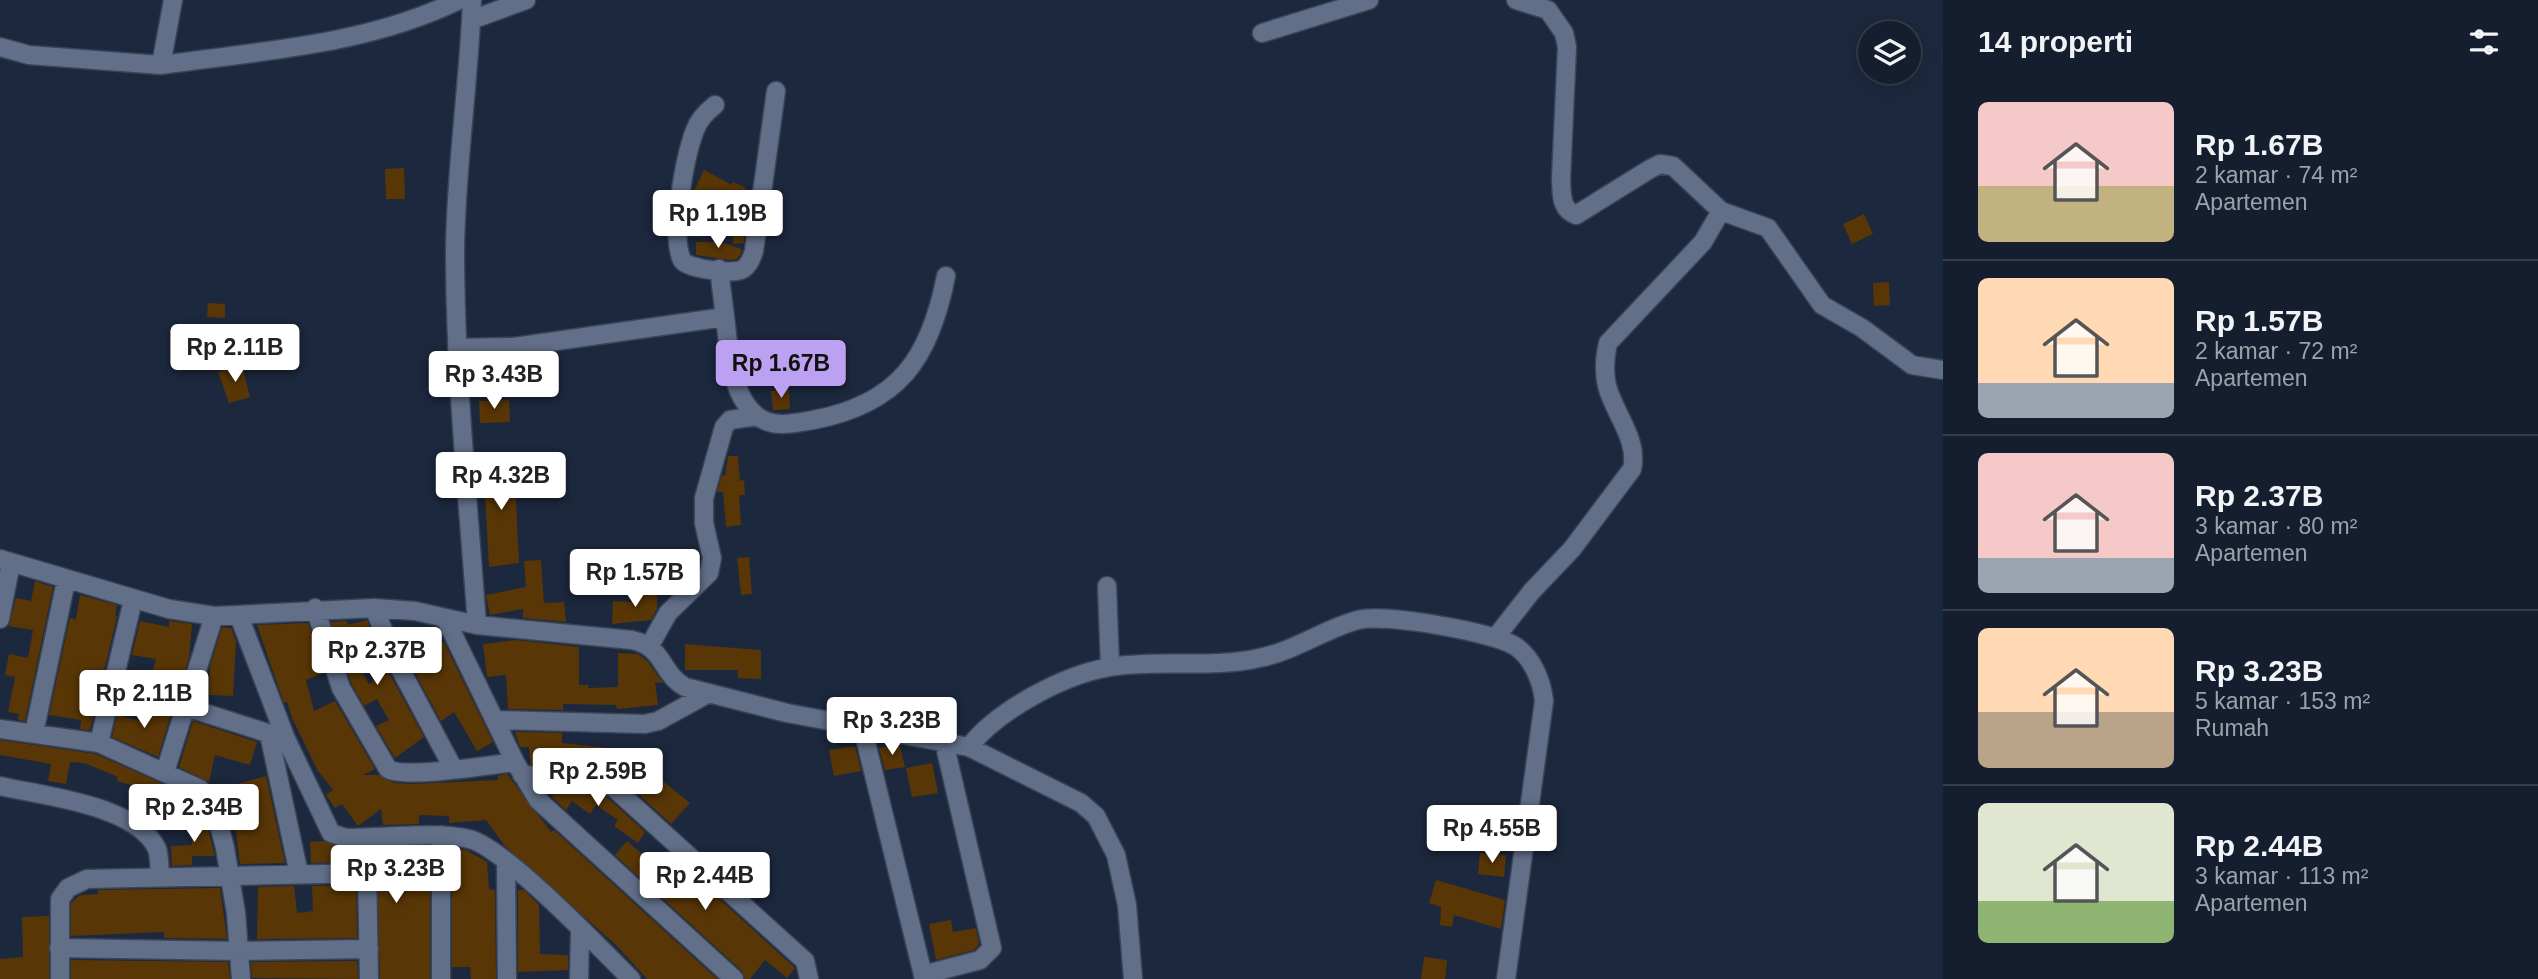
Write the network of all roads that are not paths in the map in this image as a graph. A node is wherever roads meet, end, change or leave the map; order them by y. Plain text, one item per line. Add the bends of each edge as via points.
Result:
1 (173, 0) edge
2 (459, 0) edge
3 (472, 0) edge
4 (526, 0) edge
5 (1369, 0) edge
6 (1516, 0) edge
7 (471, 20) junction
8 (1262, 33) dead end
9 (0, 47) edge
10 (161, 65) junction
11 (776, 91) dead end
12 (715, 105) dead end
13 (1721, 211) junction
14 (719, 269) junction
15 (946, 276) dead end
16 (725, 317) junction
17 (457, 348) junction
18 (1943, 370) edge
19 (757, 416) junction
20 (6, 561) edge
21 (66, 581) junction
22 (1107, 586) dead end
23 (134, 600) junction
24 (315, 608) junction
25 (374, 608) junction
26 (214, 616) junction
27 (239, 616) junction
28 (445, 618) junction
29 (0, 619) edge
30 (477, 625) junction
31 (1495, 638) junction
32 (650, 645) junction
33 (1110, 667) junction
34 (709, 693) junction
35 (187, 707) junction
36 (497, 720) junction
37 (862, 726) junction
38 (0, 729) edge
39 (34, 733) junction
40 (278, 737) junction
41 (944, 742) junction
42 (99, 743) junction
43 (969, 747) junction
44 (453, 768) junction
45 (519, 769) junction
46 (165, 772) junction
47 (0, 786) edge
48 (441, 835) junction
49 (506, 860) junction
50 (299, 874) junction
51 (230, 875) junction
52 (160, 876) junction
53 (580, 931) junction
54 (60, 948) junction
55 (369, 949) junction
56 (240, 951) junction
57 (924, 977) edge
58 (60, 979) edge
59 (241, 979) edge
60 (369, 979) edge
61 (441, 979) edge
62 (508, 979) edge
63 (579, 979) edge
64 (631, 979) edge
65 (734, 979) edge
66 (808, 979) edge
67 (1133, 979) edge
68 (1506, 979) edge

1 - 10 street
2 - 10 street via 354,37
3 - 7 street
4 - 7 street
5 - 8 street
6 - 13 street via 1555,15 1567,47 1562,179 1567,210 1576,215 1650,169 1668,164 1685,174
7 - 17 street via 456,194
9 - 10 street via 29,55
11 - 14 street via 754,251 741,271
12 - 14 street via 695,130 678,227 683,263
13 - 18 street via 1768,228 1822,305 1912,365
13 - 31 street via 1703,242 1608,343 1607,386 1631,442 1632,469 1572,549
14 - 16 street
15 - 19 street via 931,336 913,366 887,393 846,413 786,425
16 - 17 street via 514,347
16 - 19 street via 732,368
17 - 30 street
19 - 32 street via 730,420 723,427 704,498 712,564 704,580 668,613
20 - 21 street
20 - 29 street
21 - 23 street
21 - 39 street
22 - 33 street
23 - 26 street
23 - 42 street
24 - 25 street
24 - 27 street
24 - 44 street via 341,688 385,766 394,773
25 - 28 street
25 - 44 street via 396,661
26 - 27 street
26 - 35 street
27 - 40 street
28 - 30 street
28 - 36 street
30 - 32 street
31 - 33 street via 1376,617 1345,624 1306,644 1257,659
31 - 68 street via 1522,652 1539,679 1544,701
32 - 34 street via 680,684
33 - 43 street via 1014,708 991,723
34 - 36 street via 645,724
34 - 37 street
35 - 40 street
35 - 46 street
36 - 45 street
37 - 41 street
37 - 57 street
38 - 39 street
39 - 42 street
40 - 48 street via 335,836
40 - 50 street
41 - 43 street
41 - 57 street via 992,948 981,960
42 - 46 street
43 - 67 street via 1067,794 1096,816 1116,855 1124,884
44 - 45 street
45 - 65 street via 544,808
45 - 66 street via 594,777 614,788 805,961
46 - 51 street via 192,783 205,795 216,813
47 - 52 street via 106,811 130,822 157,850
48 - 49 street via 474,840
48 - 61 street
49 - 53 street
49 - 62 street
50 - 51 street
50 - 55 street via 367,870
51 - 52 street
51 - 56 street
52 - 54 street via 87,879 68,888 60,899
53 - 63 street
53 - 64 street
54 - 56 street
54 - 58 street
55 - 56 street
55 - 60 street
56 - 59 street

